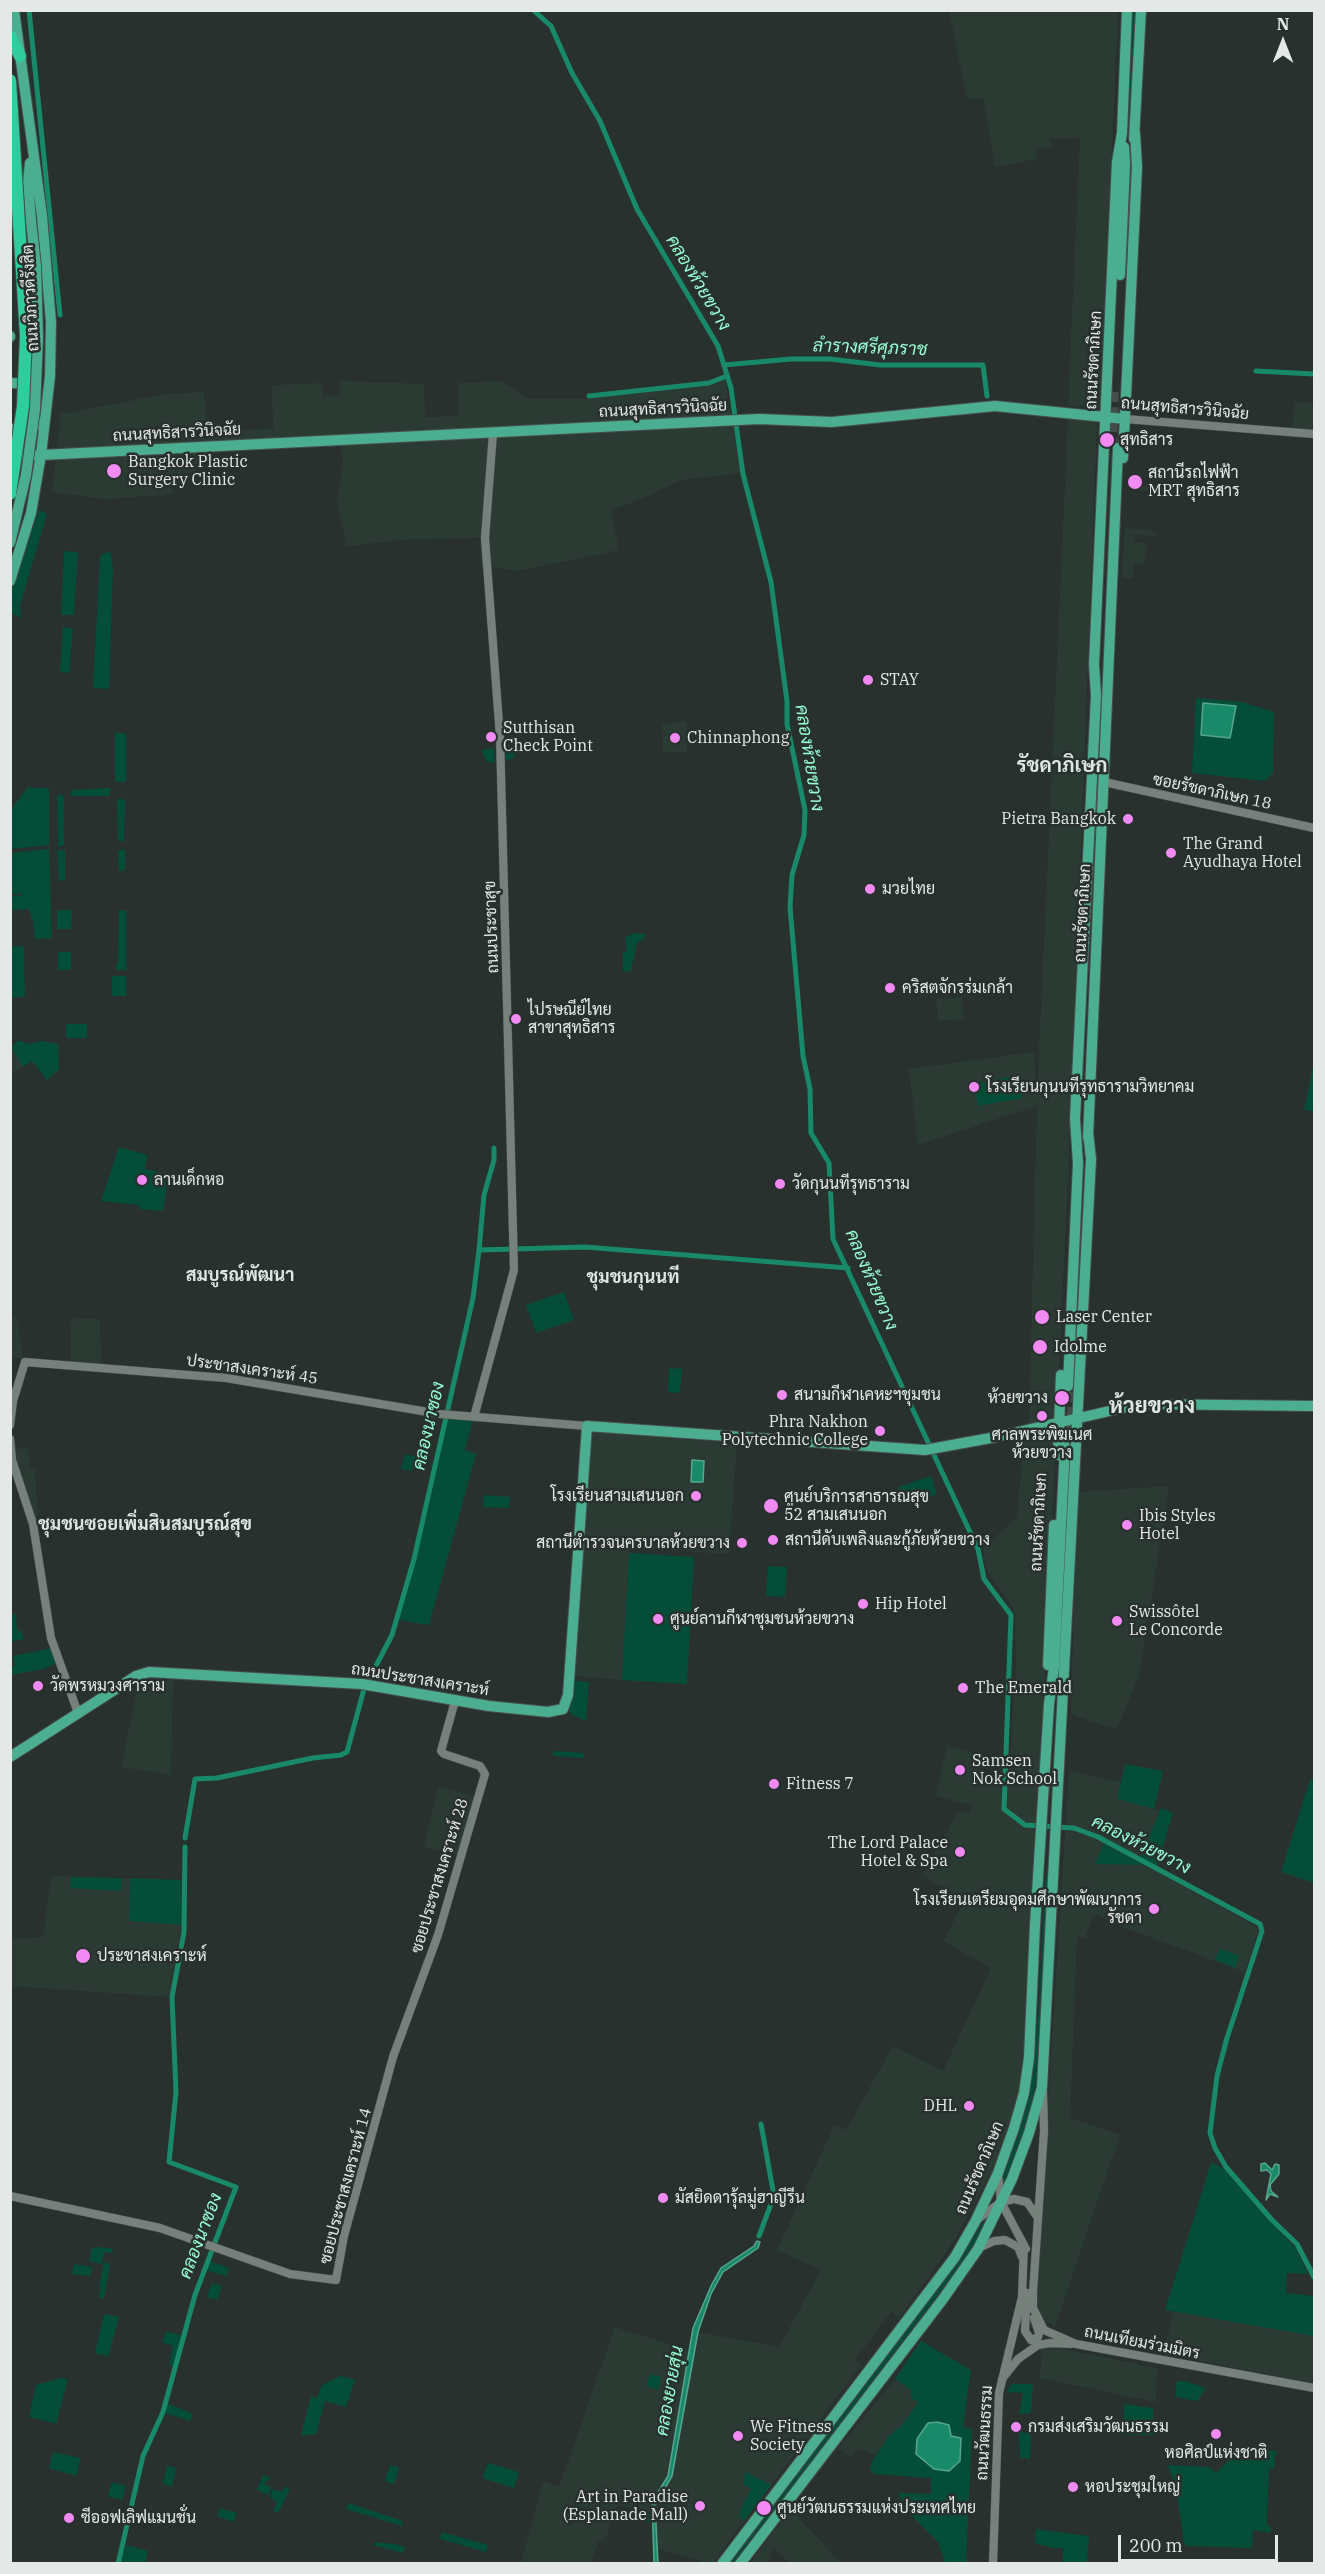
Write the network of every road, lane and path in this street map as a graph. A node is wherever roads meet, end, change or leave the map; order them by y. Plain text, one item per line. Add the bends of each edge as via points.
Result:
1 (14, 10) edge
2 (1128, 10) edge
3 (1141, 10) edge
4 (10, 36) edge
5 (20, 56) junction
6 (10, 80) edge
7 (10, 92) edge
8 (32, 145) junction
9 (10, 202) edge
10 (10, 207) edge
11 (21, 221) junction
12 (50, 376) junction
13 (10, 383) edge
14 (1117, 388) junction
15 (47, 410) junction
16 (1106, 417) junction
17 (1125, 419) junction
18 (10, 429) edge
19 (493, 433) junction
20 (1314, 434) edge
21 (1115, 447) junction
22 (10, 452) edge
23 (41, 455) junction
24 (10, 456) edge
25 (10, 467) edge
26 (10, 489) edge
27 (10, 494) edge
28 (10, 504) edge
29 (31, 513) junction
30 (10, 534) edge
31 (16, 543) edge
32 (10, 580) edge
33 (1104, 782) junction
34 (1314, 828) edge
35 (1070, 1387) junction
36 (1314, 1406) edge
37 (1096, 1412) junction
38 (474, 1417) junction
39 (1077, 1418) junction
40 (1059, 1422) junction
41 (10, 1425) edge
42 (587, 1426) junction
43 (1042, 1426) junction
44 (10, 1439) edge
45 (1068, 1445) junction
46 (455, 1701) junction
47 (78, 1713) junction
48 (10, 1757) edge
49 (386, 2086) joint
50 (1042, 2086) junction
51 (998, 2173) junction
52 (10, 2196) edge
53 (1001, 2202) junction
54 (1039, 2219) junction
55 (975, 2222) junction
56 (1024, 2246) junction
57 (978, 2249) junction
58 (1024, 2274) junction
59 (1020, 2306) junction
60 (1033, 2308) junction
61 (1031, 2340) junction
62 (1076, 2344) junction
63 (1001, 2380) junction
64 (1314, 2388) edge
65 (722, 2564) edge
66 (740, 2564) edge
67 (993, 2564) edge

1 - 5 main road, ถนนวิภาวดีรังสิต
2 - 14 main road, ถนนรัชดาภิเษก via 1117,162
3 - 14 main road, ถนนรัชดาภิเษก via 1137,167
4 - 5 highway
5 - 8 main road, ถนนวิภาวดีรังสิต
6 - 27 highway, bridge via 26,336 23,406
7 - 11 highway, ถนนวิภาวดีรังสิต
8 - 11 main road
8 - 12 main road, ถนนวิภาวดีรังสิต via 48,270
9 - 11 highway, ถนนวิภาวดีรังสิต
10 - 22 highway via 19,335
11 - 25 highway, ถนนวิภาวดีรังสิต, bridge via 18,408
11 - 28 highway, ถนนวิภาวดีรังสิต, bridge via 28,337 25,408
11 - 31 main road, bridge via 36,266 38,337 35,409
12 - 13 main road via 33,384
12 - 15 main road, ถนนวิภาวดีรังสิต
14 - 16 main road, ถนนรัชดาภิเษก
14 - 17 main road, ถนนรัชดาภิเษก
15 - 18 main road via 40,423 28,430
15 - 23 main road, ถนนวิภาวดีรังสิต
16 - 17 main road, ถนนสุทธิสารวินิจฉัย
16 - 19 main road, ถนนสุทธิสารวินิจฉัย via 995,406 832,422 736,420
16 - 21 main road, ถนนรัชดาภิเษก
17 - 20 street, ถนนสุทธิสารวินิจฉัย
17 - 21 main road, ถนนรัชดาภิเษก
19 - 23 main road, ถนนสุทธิสารวินิจฉัย
19 - 38 street, ถนนประชาสุข via 485,538 501,744 514,1250 513,1279
21 - 33 main road, ถนนรัชดาภิเษก via 1114,665 1108,695
21 - 35 main road, ถนนรัชดาภิเษก via 1094,664 1096,696 1071,1163
23 - 24 main road, ถนนสุทธิสารวินิจฉัย
23 - 29 main road, ถนนวิภาวดีรังสิต
26 - 29 main road via 22,490
29 - 31 main road, ถนนวิภาวดีรังสิต
30 - 31 main road via 17,538
31 - 32 main road, ถนนวิภาวดีรังสิต
33 - 34 street, ซอยรัชดาภิเษก 18
33 - 35 main road, ถนนรัชดาภิเษก via 1088,1132
35 - 37 main road
35 - 39 main road, ถนนรัชดาภิเษก
35 - 40 main road, ถนนรัชดาภิเษก
36 - 37 main road via 1157,1403
37 - 39 main road
38 - 41 street, ประชาสงเคราะห์ 45 via 226,1378 25,1362 12,1401
38 - 42 street
39 - 40 main road
39 - 45 main road, ถนนรัชดาภิเษก
40 - 43 main road
40 - 45 main road, ถนนรัชดาภิเษก
42 - 43 main road via 926,1450
42 - 46 main road, ถนนประชาสงเคราะห์ via 566,1706 548,1712
43 - 45 main road
44 - 47 street via 12,1460 33,1524 51,1638
45 - 50 main road, ถนนรัชดาภิเษก via 1058,1788
45 - 51 main road, ถนนรัชดาภิเษก via 1047,1645 1049,1704 1026,2078
46 - 47 main road, ถนนประชาสงเคราะห์ via 365,1685 149,1672 136,1676
46 - 49 street, ซอยประชาสงเคราะห์ 28 via 441,1751 480,1766 485,1774 438,1935 402,2030
47 - 48 main road, ถนนประชาสงเคราะห์
49 - 52 street, ซอยประชาสงเคราะห์ 14 via 344,2236 336,2280 290,2274 130,2220
50 - 53 main road, ถนนรัชดาภิเษก via 1026,2142
50 - 54 street via 1044,2131
51 - 53 street
51 - 55 main road, ถนนรัชดาภิเษก
53 - 54 street via 1027,2202
53 - 55 street
53 - 56 street
53 - 57 main road, ถนนรัชดาภิเษก
54 - 60 street
55 - 65 main road, ถนนรัชดาภิเษก via 955,2257
56 - 58 street
56 - 61 street via 1028,2254 1025,2331
57 - 58 street via 999,2240 1013,2243 1021,2253
57 - 66 main road, ถนนรัชดาภิเษก
58 - 59 street
59 - 61 street via 1022,2333
59 - 63 street, ถนนวัฒนธรรม
60 - 61 street via 1039,2333
60 - 62 street, ถนนเทียมร่วมมิตร via 1044,2330
62 - 63 street via 1038,2345 1018,2359
62 - 64 street, ถนนเทียมร่วมมิตร
63 - 67 street, ถนนวัฒนธรรม

